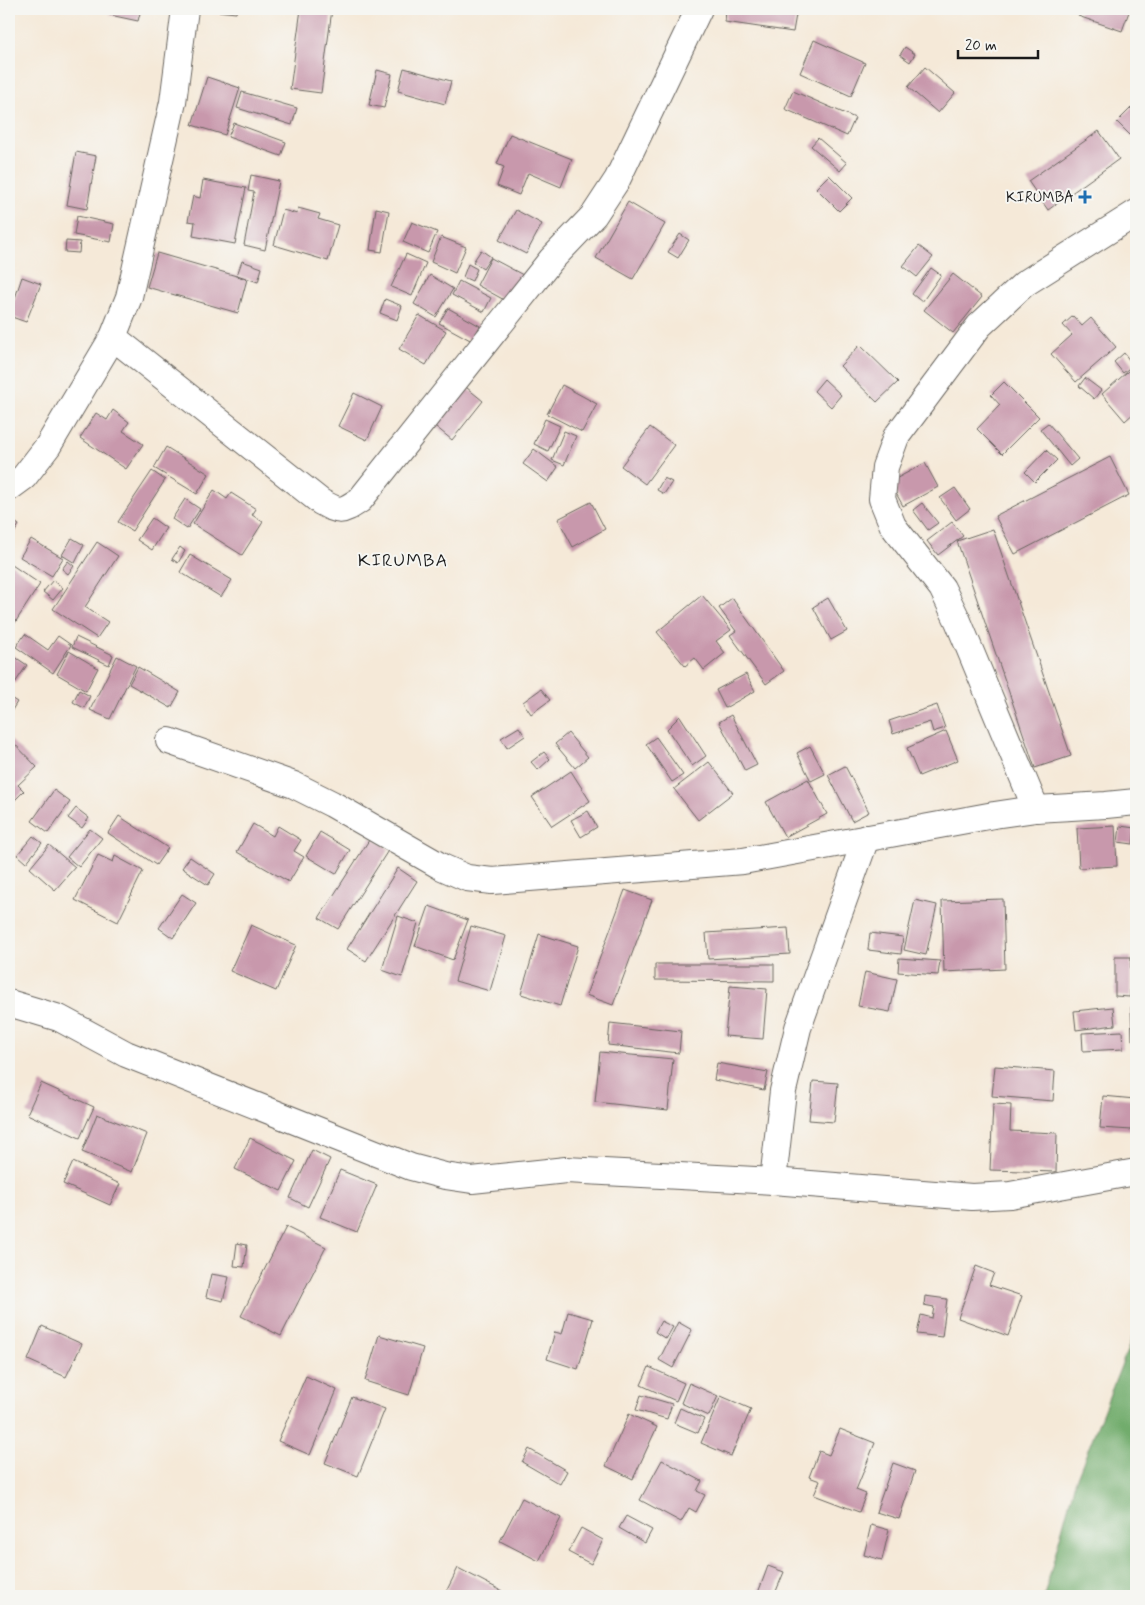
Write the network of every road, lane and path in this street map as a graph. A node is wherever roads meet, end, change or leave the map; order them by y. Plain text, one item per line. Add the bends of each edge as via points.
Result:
1 (185, 9) edge
2 (699, 9) edge
3 (1136, 213) edge
4 (113, 337) junction
5 (9, 488) edge
6 (169, 740) dead end
7 (1136, 802) edge
8 (1036, 809) junction
9 (866, 838) junction
10 (9, 1003) edge
11 (1136, 1172) edge
12 (773, 1180) junction

1 - 4 street via 173,102 128,297
2 - 4 street via 617,180 594,215 551,260 360,500 346,509 336,510 321,502
3 - 8 street via 1024,284 979,326 896,437 884,467 882,499 893,526 942,588
4 - 5 street via 48,446 24,477
6 - 9 street via 294,785 467,878 492,881 743,861
7 - 8 street
8 - 9 street
9 - 12 street via 798,1028 783,1091
10 - 12 street via 59,1018 126,1054 411,1167 445,1176 472,1180 566,1170
11 - 12 street via 1010,1195 972,1197

